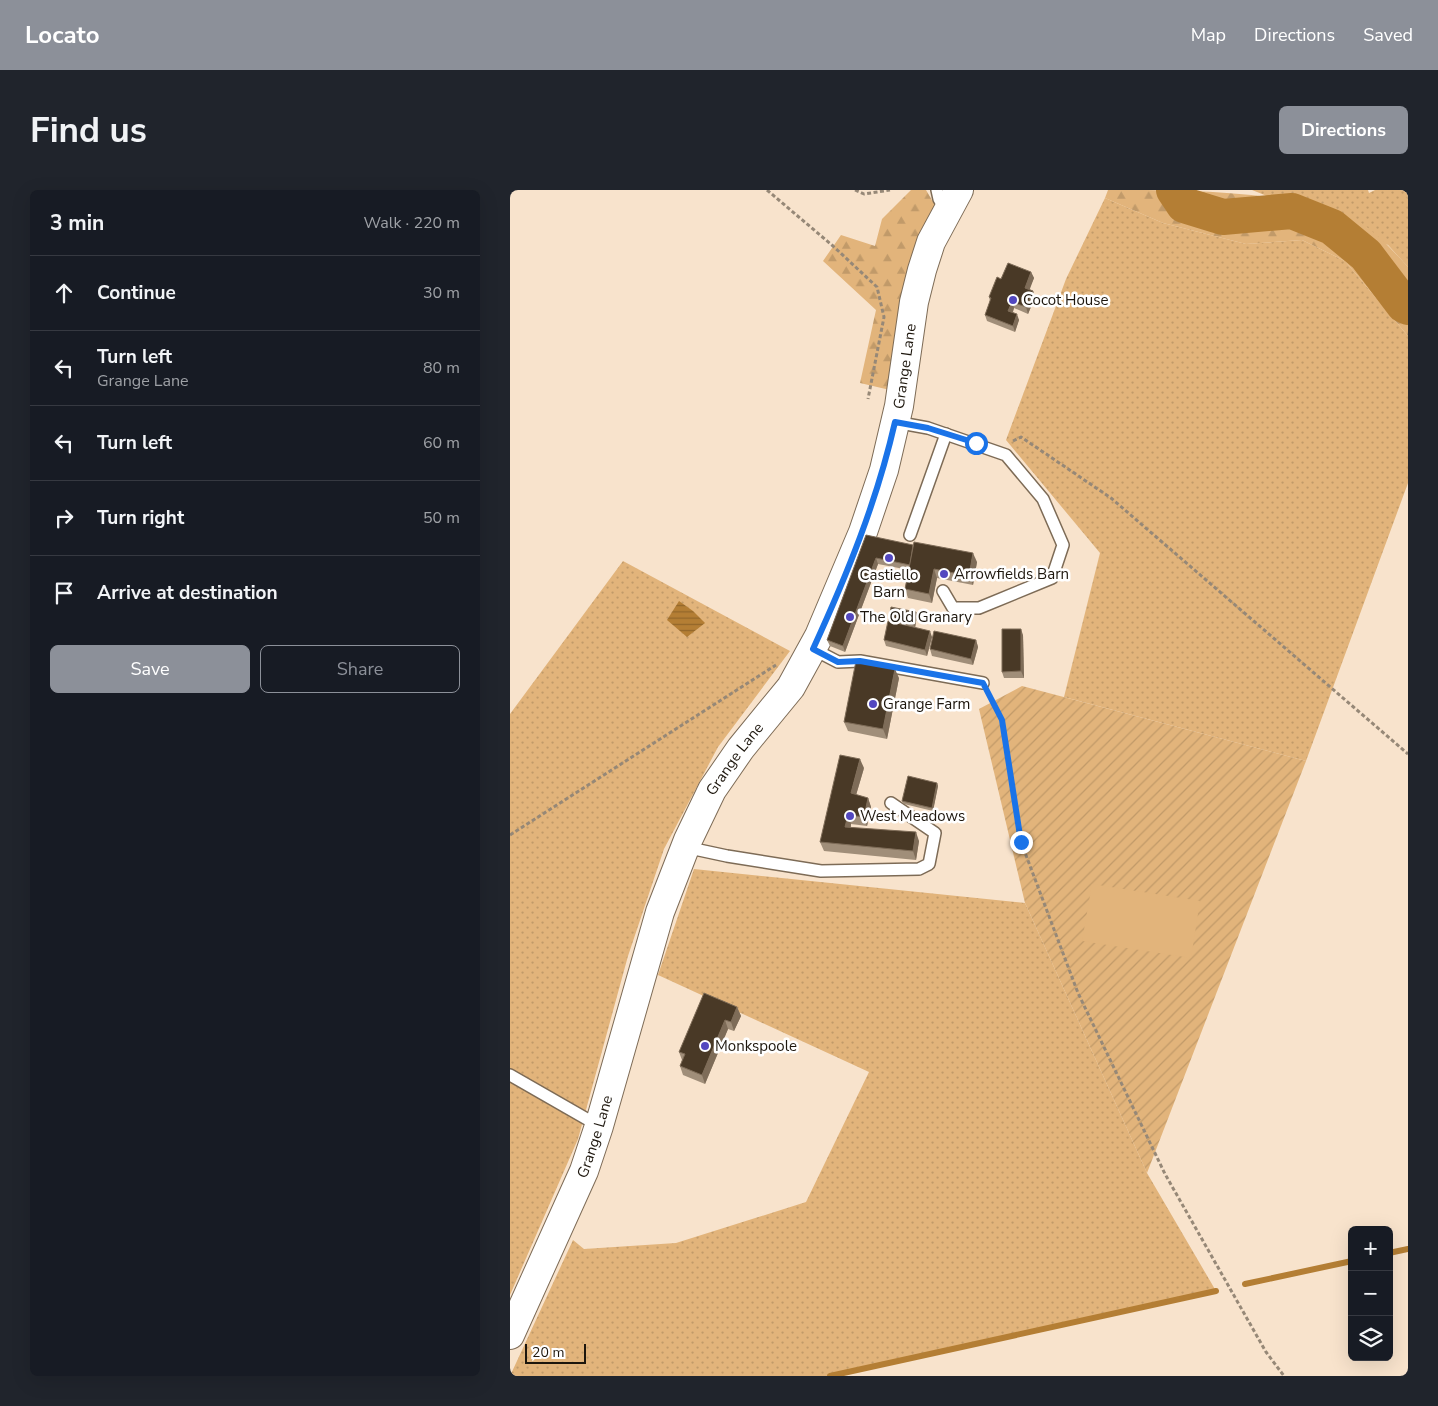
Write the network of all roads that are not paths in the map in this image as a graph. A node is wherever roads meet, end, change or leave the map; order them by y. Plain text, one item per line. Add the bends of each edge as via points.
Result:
1 (947, 197) edge
2 (895, 422) junction
3 (946, 434) junction
4 (910, 535) dead end
5 (943, 591) dead end
6 (813, 649) junction
7 (983, 683) road end
8 (891, 803) dead end
9 (685, 847) junction
10 (510, 1075) edge
11 (599, 1126) junction
12 (510, 1335) edge

1 - 2 street, Grange Lane via 914,302
2 - 3 lane
2 - 6 street, Grange Lane via 884,470 863,532
3 - 4 lane
3 - 5 lane via 1006,455 1043,498 1063,545 1052,578 979,608 952,608
6 - 7 lane via 838,662 860,661
6 - 9 street, Grange Lane via 791,687 741,748 712,790
8 - 9 lane via 934,833 929,864 919,869 821,871
9 - 11 street, Grange Lane via 644,962
10 - 11 lane
11 - 12 street, Grange Lane via 584,1171

